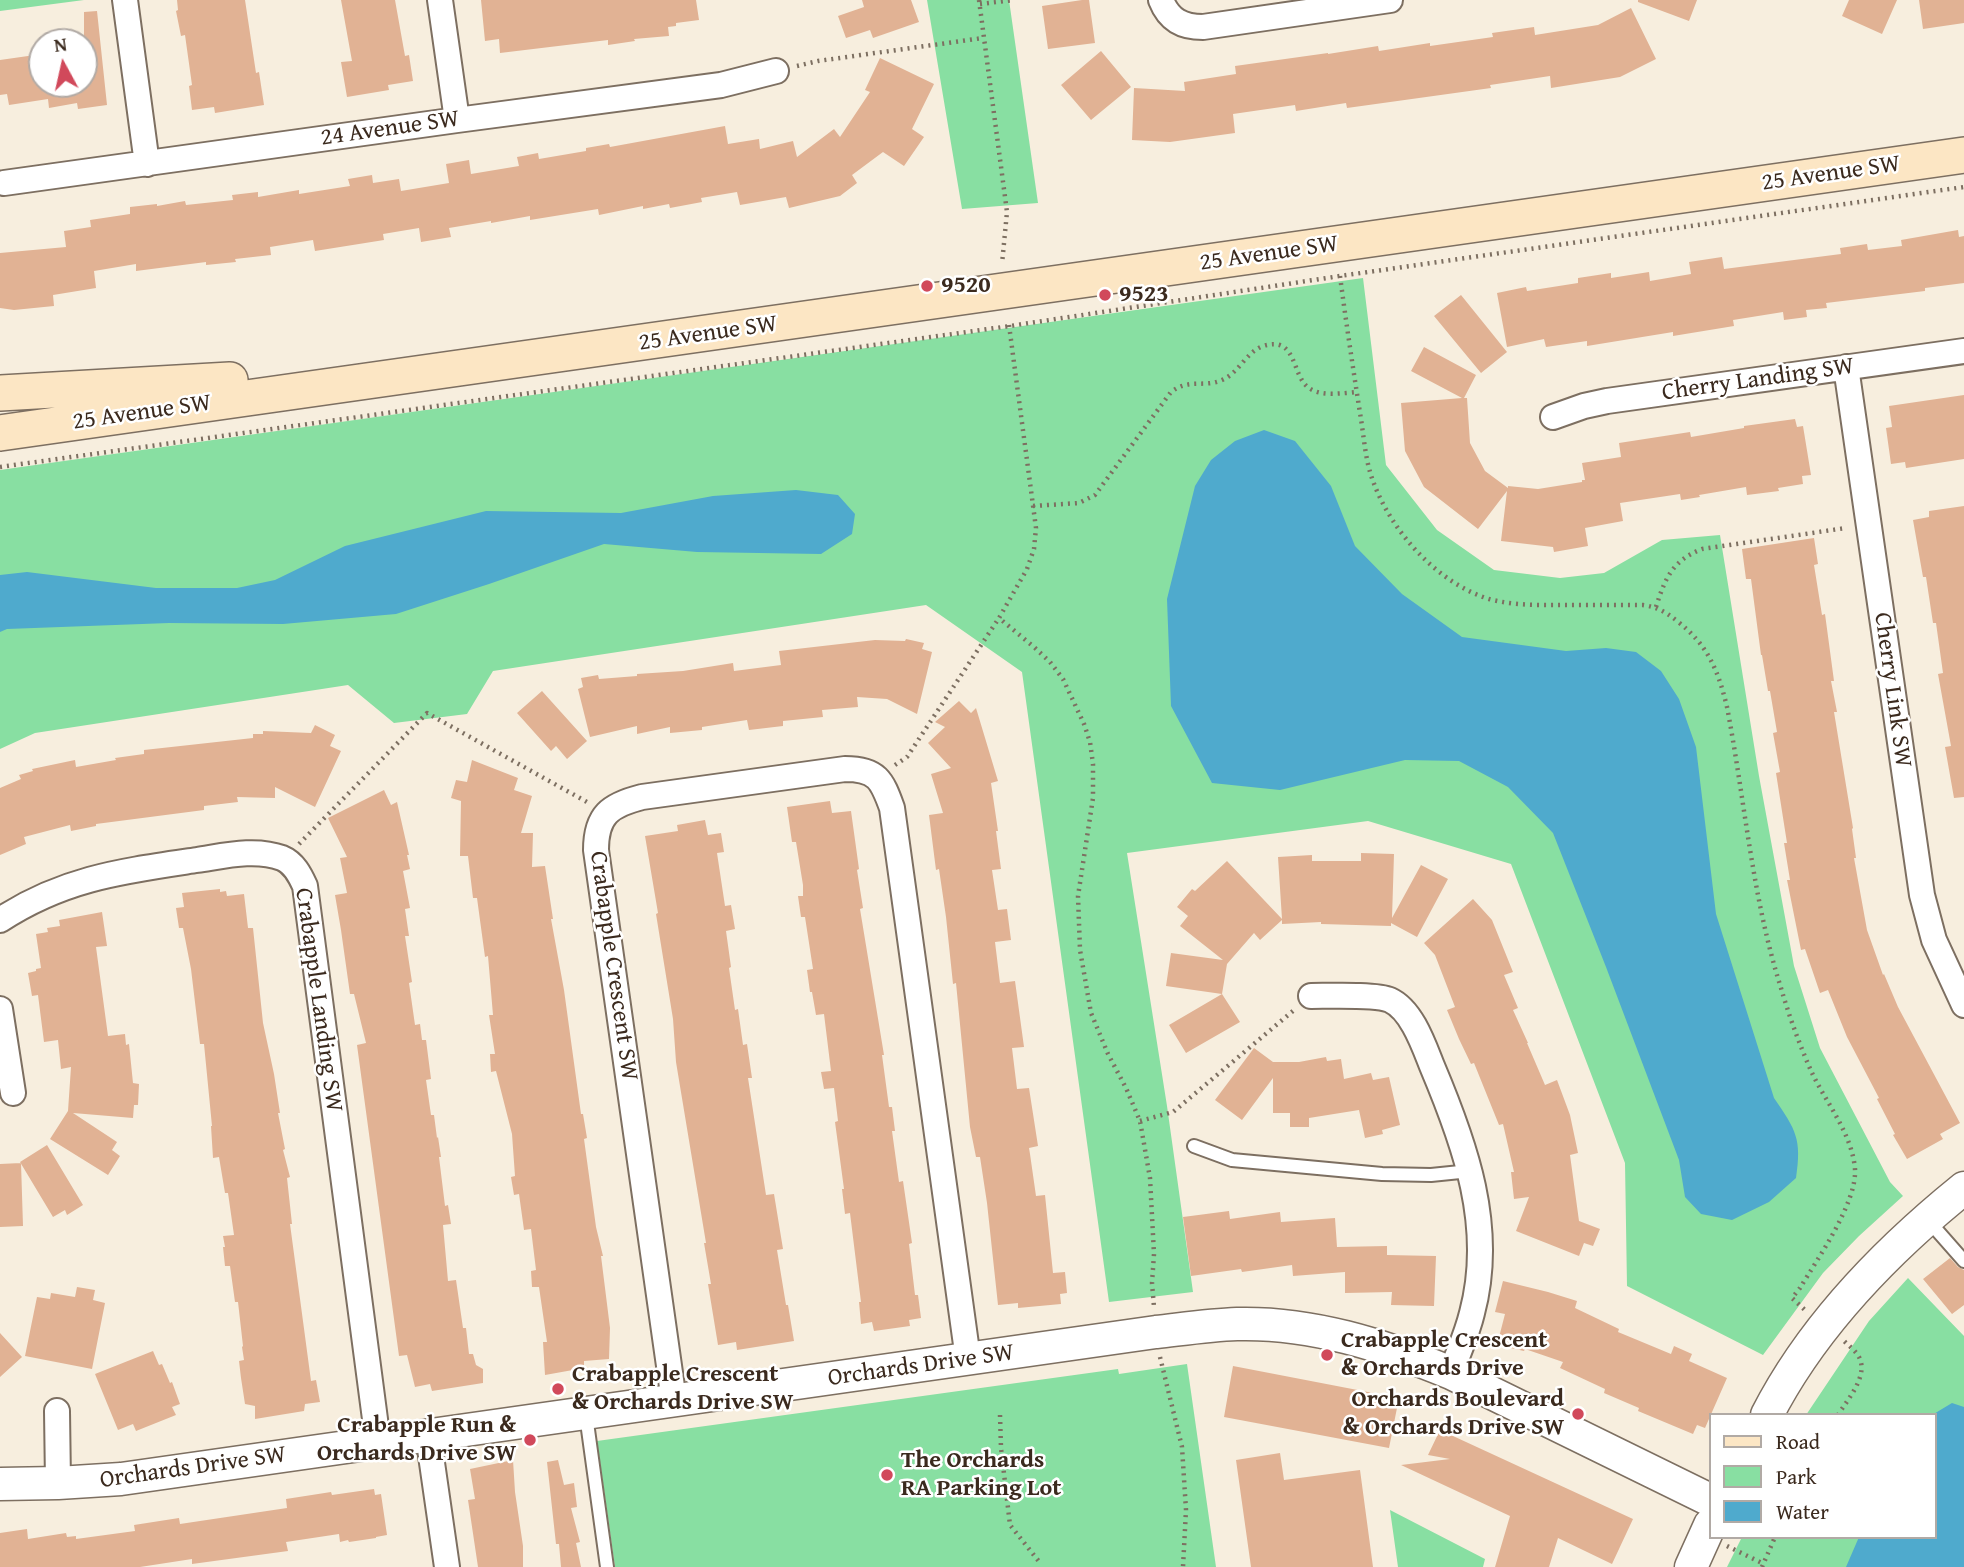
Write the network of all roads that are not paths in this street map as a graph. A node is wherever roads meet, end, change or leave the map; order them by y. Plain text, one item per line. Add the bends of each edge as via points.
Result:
1 (125, 0) edge
2 (440, 0) edge
3 (1390, 0) edge
4 (1168, 10) edge
5 (776, 71) road end
6 (457, 120) junction
7 (1964, 155) edge
8 (147, 164) junction
9 (4, 183) dead end
10 (1964, 351) edge
11 (492, 364) junction
12 (1846, 367) junction
13 (0, 393) edge
14 (1553, 417) dead end
15 (0, 433) edge
16 (0, 920) edge
17 (1311, 996) road end
18 (1963, 1000) edge
19 (0, 1009) edge
20 (13, 1093) dead end
21 (1194, 1146) dead end
22 (1471, 1171) junction
23 (1964, 1188) edge
24 (1927, 1218) junction
25 (1964, 1261) edge
26 (968, 1359) junction
27 (1451, 1373) junction
28 (674, 1401) junction
29 (57, 1411) dead end
30 (586, 1413) junction
31 (1767, 1413) edge
32 (428, 1435) junction
33 (378, 1442) junction
34 (58, 1483) junction
35 (0, 1484) edge
36 (1708, 1499) edge
37 (1713, 1539) edge
38 (447, 1567) edge
39 (607, 1567) edge
40 (1691, 1567) edge

1 - 8 street
2 - 6 street
3 - 4 street via 1203,27 1182,26
5 - 6 street, 24 Avenue SW via 721,85
6 - 8 street, 24 Avenue SW
7 - 11 main road, 25 Avenue SW
8 - 9 street, 24 Avenue SW
10 - 12 street, Cherry Landing SW
11 - 13 main road, 25 Avenue SW
11 - 15 main road, 25 Avenue SW
12 - 14 street, Cherry Landing SW via 1607,401
12 - 18 street, Cherry Link SW via 1922,895 1934,940
16 - 33 street, Crabapple Landing SW via 44,894 104,875 245,853 284,859 299,873 305,886
17 - 22 street via 1377,997 1400,1006 1418,1032
19 - 20 street
21 - 22 lane via 1232,1160 1354,1172 1432,1175
22 - 27 street via 1479,1223 1477,1286
23 - 24 street
24 - 25 lane
24 - 31 street via 1825,1325
26 - 27 street, Orchards Drive SW via 1237,1324 1345,1337
26 - 28 street, Orchards Drive SW
26 - 28 street, Crabapple Crescent SW via 892,808 883,784 870,772 845,769 656,795 628,800 605,814 598,826 596,850
27 - 36 street, Orchards Drive SW
28 - 30 street, Orchards Drive SW
29 - 34 street
30 - 32 street, Orchards Drive SW
30 - 39 lane
32 - 33 street, Orchards Drive SW
32 - 38 street
33 - 34 street, Orchards Drive SW via 121,1479
34 - 35 street, Orchards Drive SW
37 - 40 street

